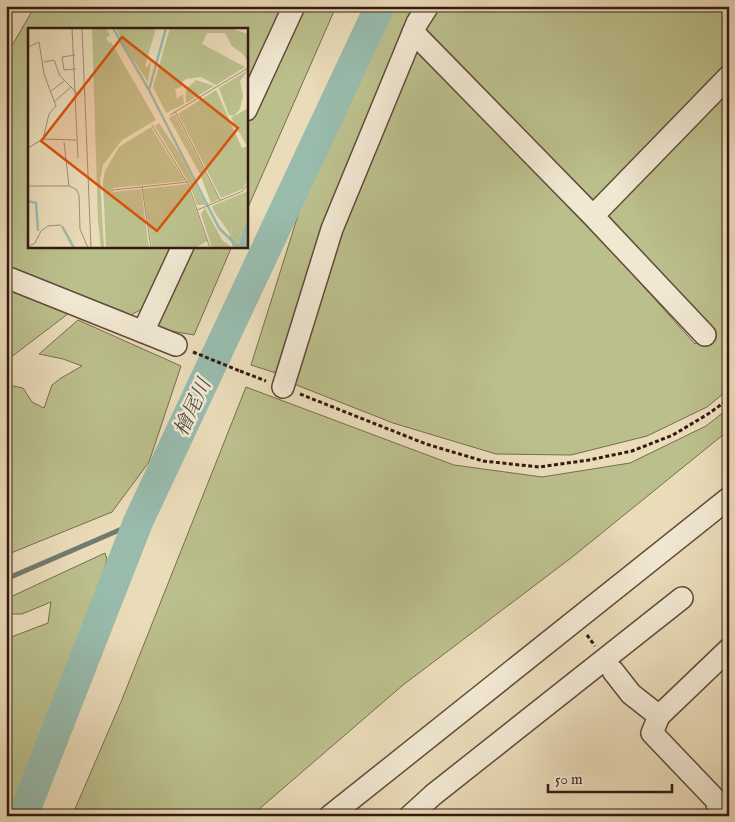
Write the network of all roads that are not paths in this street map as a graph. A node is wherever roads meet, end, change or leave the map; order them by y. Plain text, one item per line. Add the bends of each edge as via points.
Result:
1 (294, 6) edge
2 (428, 6) edge
3 (413, 32) junction
4 (729, 76) edge
5 (248, 106) edge
6 (593, 216) junction
7 (182, 248) edge
8 (6, 276) edge
9 (143, 332) junction
10 (705, 335) dead end
11 (176, 345) road end
12 (283, 387) road end
13 (729, 498) edge
14 (682, 598) dead end
15 (729, 649) edge
16 (613, 671) dead end
17 (659, 716) junction
18 (330, 816) edge
19 (410, 816) edge
20 (720, 816) edge

1 - 5 street
2 - 3 street
3 - 6 street
3 - 12 street via 332,229
4 - 6 street
6 - 10 street
7 - 9 street
8 - 9 street
9 - 11 street
13 - 18 street
14 - 19 street
15 - 17 street
16 - 17 street via 631,694
17 - 20 street via 652,733 716,800

